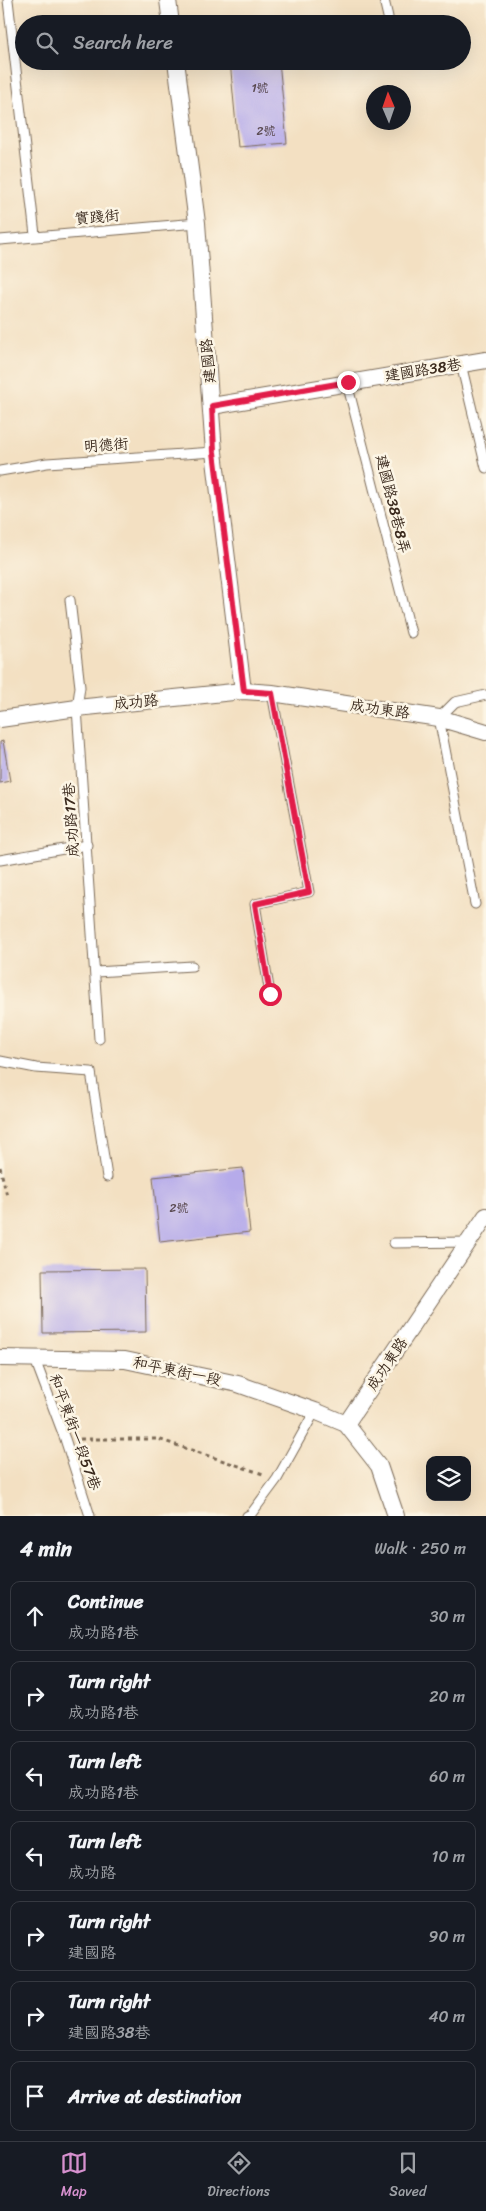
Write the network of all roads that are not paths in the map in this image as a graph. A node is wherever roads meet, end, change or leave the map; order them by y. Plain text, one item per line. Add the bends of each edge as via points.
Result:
1 (8, 0) edge
2 (168, 0) edge
3 (384, 0) edge
4 (170, 15) edge
5 (388, 15) edge
6 (15, 61) edge
7 (16, 70) edge
8 (177, 70) edge
9 (197, 222) junction
10 (35, 235) junction
11 (0, 240) edge
12 (486, 360) edge
13 (461, 364) junction
14 (348, 382) junction
15 (212, 406) junction
16 (214, 452) junction
17 (486, 468) edge
18 (0, 472) edge
19 (70, 600) dead end
20 (411, 633) dead end
21 (244, 691) junction
22 (272, 693) junction
23 (486, 695) edge
24 (77, 708) junction
25 (439, 718) junction
26 (0, 719) edge
27 (486, 732) edge
28 (87, 845) junction
29 (0, 860) edge
30 (475, 904) dead end
31 (192, 966) dead end
32 (96, 972) junction
33 (270, 994) dead end
34 (99, 1039) dead end
35 (0, 1061) edge
36 (107, 1177) dead end
37 (486, 1216) edge
38 (394, 1242) dead end
39 (469, 1242) junction
40 (34, 1357) junction
41 (0, 1358) edge
42 (315, 1411) junction
43 (346, 1424) junction
44 (90, 1516) edge
45 (246, 1516) edge
46 (396, 1516) edge

1 - 6 lane
2 - 4 street
3 - 5 lane
7 - 10 lane
8 - 9 street, 建國路
9 - 10 lane, 實踐街
9 - 15 street, 建國路
10 - 11 lane, 實踐街
12 - 13 street, 建國路38巷
13 - 14 street, 建國路38巷
13 - 17 lane
14 - 15 street, 建國路38巷
14 - 20 lane, 建國路38巷8弄
15 - 16 street, 建國路
16 - 18 lane, 明德街 via 47,463
16 - 21 street, 建國路
19 - 24 lane, 成功路17巷 via 80,687
21 - 22 street, 成功路
21 - 24 street, 成功路
22 - 25 street, 成功東路
22 - 33 lane via 309,892 255,904
23 - 25 lane via 455,702
24 - 26 street, 成功路
24 - 28 lane, 成功路17巷
25 - 27 street, 成功東路
25 - 30 lane
28 - 29 lane
28 - 32 lane, 成功路17巷
31 - 32 lane
32 - 34 lane, 成功路17巷
35 - 36 lane via 36,1068 91,1072
37 - 39 street, 成功東路
38 - 39 lane
39 - 43 street, 成功東路
40 - 41 street, 和平東街一段
40 - 42 street, 和平東街一段 via 125,1360 238,1384
40 - 44 lane, 和平東街一段57巷
42 - 43 street, 和平東街一段
42 - 45 lane via 277,1479 251,1514
43 - 46 street via 379,1466

